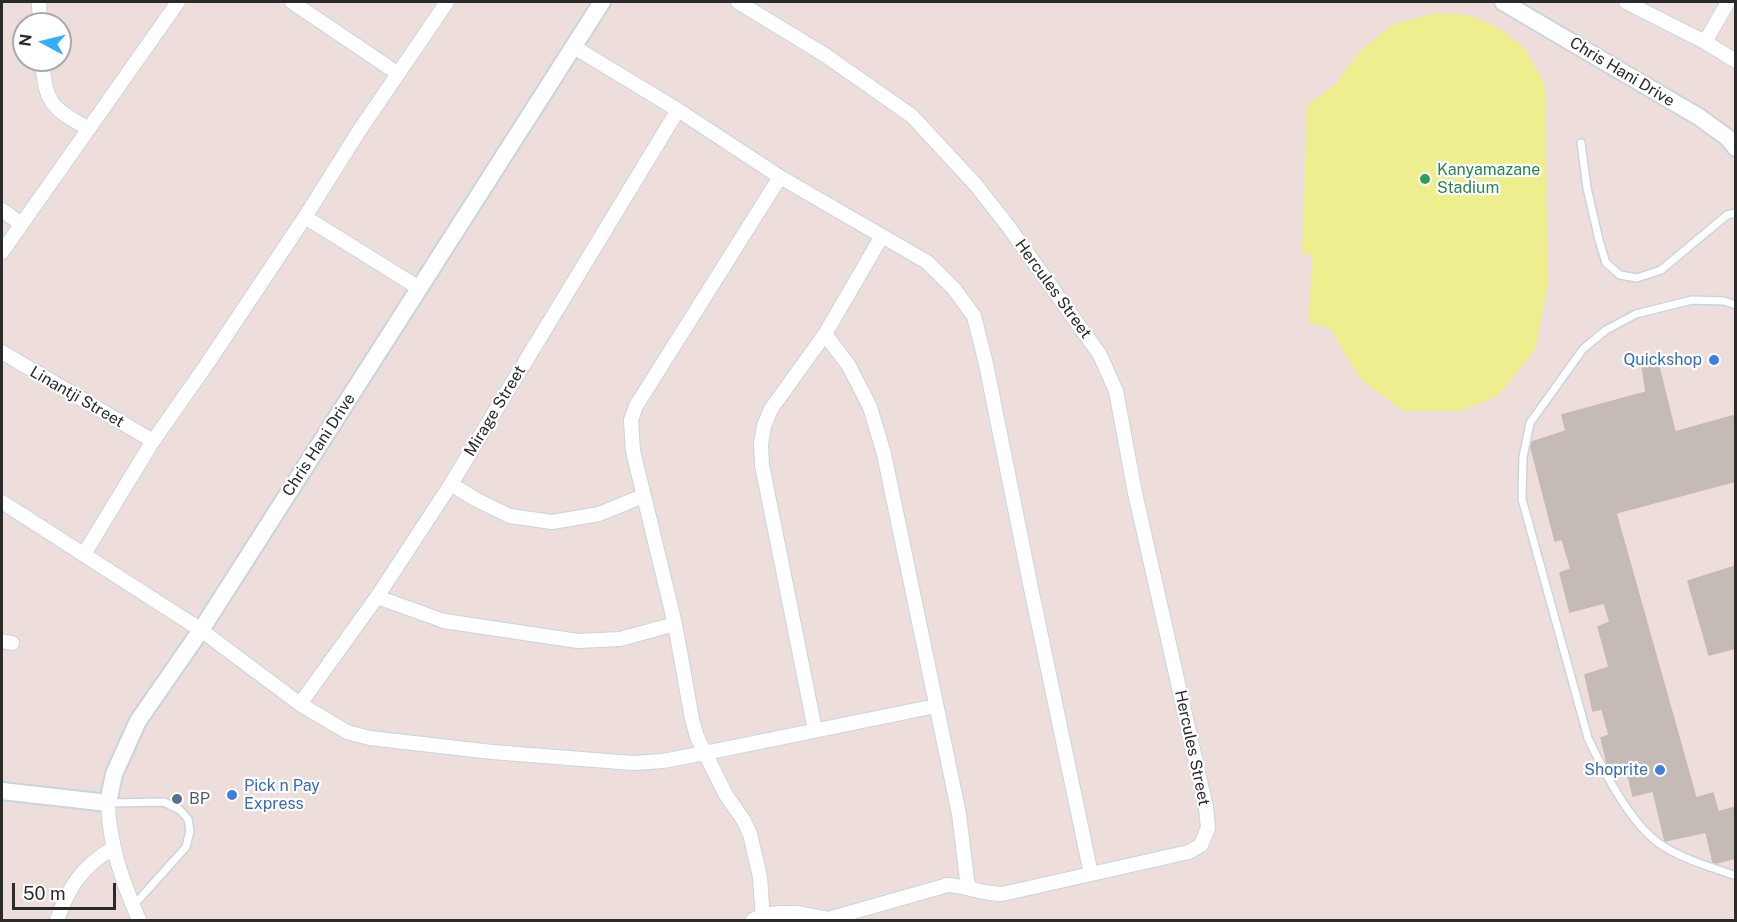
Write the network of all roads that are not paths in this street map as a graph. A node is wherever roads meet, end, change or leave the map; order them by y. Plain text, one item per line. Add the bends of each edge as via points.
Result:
1 (177, 2) edge
2 (292, 2) edge
3 (447, 2) edge
4 (602, 2) edge
5 (738, 2) edge
6 (1503, 2) edge
7 (1626, 2) edge
8 (1728, 2) edge
9 (1705, 42) junction
10 (574, 47) junction
11 (1736, 61) edge
12 (44, 72) edge
13 (397, 73) junction
14 (678, 110) junction
15 (87, 128) junction
16 (1581, 143) dead end
17 (1736, 148) edge
18 (780, 177) junction
19 (2, 210) edge
20 (1736, 213) edge
21 (305, 217) junction
22 (20, 223) junction
23 (882, 236) junction
24 (2, 252) edge
25 (419, 288) junction
26 (1736, 305) edge
27 (825, 334) junction
28 (2, 352) edge
29 (153, 441) junction
30 (451, 484) junction
31 (643, 496) junction
32 (2, 501) edge
33 (84, 554) junction
34 (377, 597) junction
35 (675, 624) junction
36 (201, 630) junction
37 (300, 704) junction
38 (936, 706) junction
39 (815, 730) junction
40 (705, 753) junction
41 (2, 791) edge
42 (108, 803) junction
43 (113, 848) junction
44 (1091, 874) junction
45 (1736, 876) edge
46 (968, 888) junction
47 (133, 906) junction
48 (760, 919) edge
49 (828, 920) edge
50 (57, 921) edge
51 (139, 921) edge

1 - 15 street
2 - 13 street
3 - 13 street
4 - 10 street, Chris Hani Drive
5 - 44 street, Hercules Street via 870,85 912,116 938,142 1008,225 1080,324 1101,355 1116,391 1208,828 1201,845 1188,852
6 - 17 street, Chris Hani Drive via 1699,117
7 - 9 street
8 - 9 street
9 - 11 street
10 - 14 street
10 - 25 street, Chris Hani Drive
12 - 15 street via 48,98 59,112
13 - 21 street
14 - 18 street
14 - 30 street, Mirage Street
15 - 22 street
16 - 20 lane via 1599,240 1606,263 1620,275 1637,278 1661,270 1727,215
18 - 23 street
18 - 31 street via 636,406 630,432
19 - 22 street
21 - 25 street
21 - 29 street
22 - 24 street
23 - 27 street
23 - 44 street via 927,262 974,316
25 - 36 street, Chris Hani Drive
26 - 45 lane via 1692,300 1635,314 1583,349 1530,423 1523,457 1522,499 1588,738 1603,770 1633,816 1660,845
27 - 38 street via 849,366 870,407 884,454
27 - 39 street via 771,409 761,444
28 - 29 street, Linantji Street
29 - 33 street
30 - 31 street via 510,516 552,522 599,514
30 - 34 street, Mirage Street
31 - 35 street
32 - 33 street
33 - 36 street
34 - 35 street via 444,621 578,640 620,639
34 - 37 street, Mirage Street
35 - 40 street via 692,719
36 - 37 street
36 - 42 street, Chris Hani Drive via 138,721 114,774
37 - 40 street via 347,732 392,741 593,762 663,761
38 - 39 street
38 - 46 street via 959,814
39 - 40 street
40 - 48 street via 750,834 760,877
41 - 42 street
42 - 43 street
42 - 47 lane via 164,802 188,819 186,847
43 - 47 street
43 - 50 street via 85,868 72,886
44 - 46 street, Hercules Street via 1002,894
46 - 49 street, Hercules Street via 938,887
47 - 51 street
48 - 49 street via 796,913

